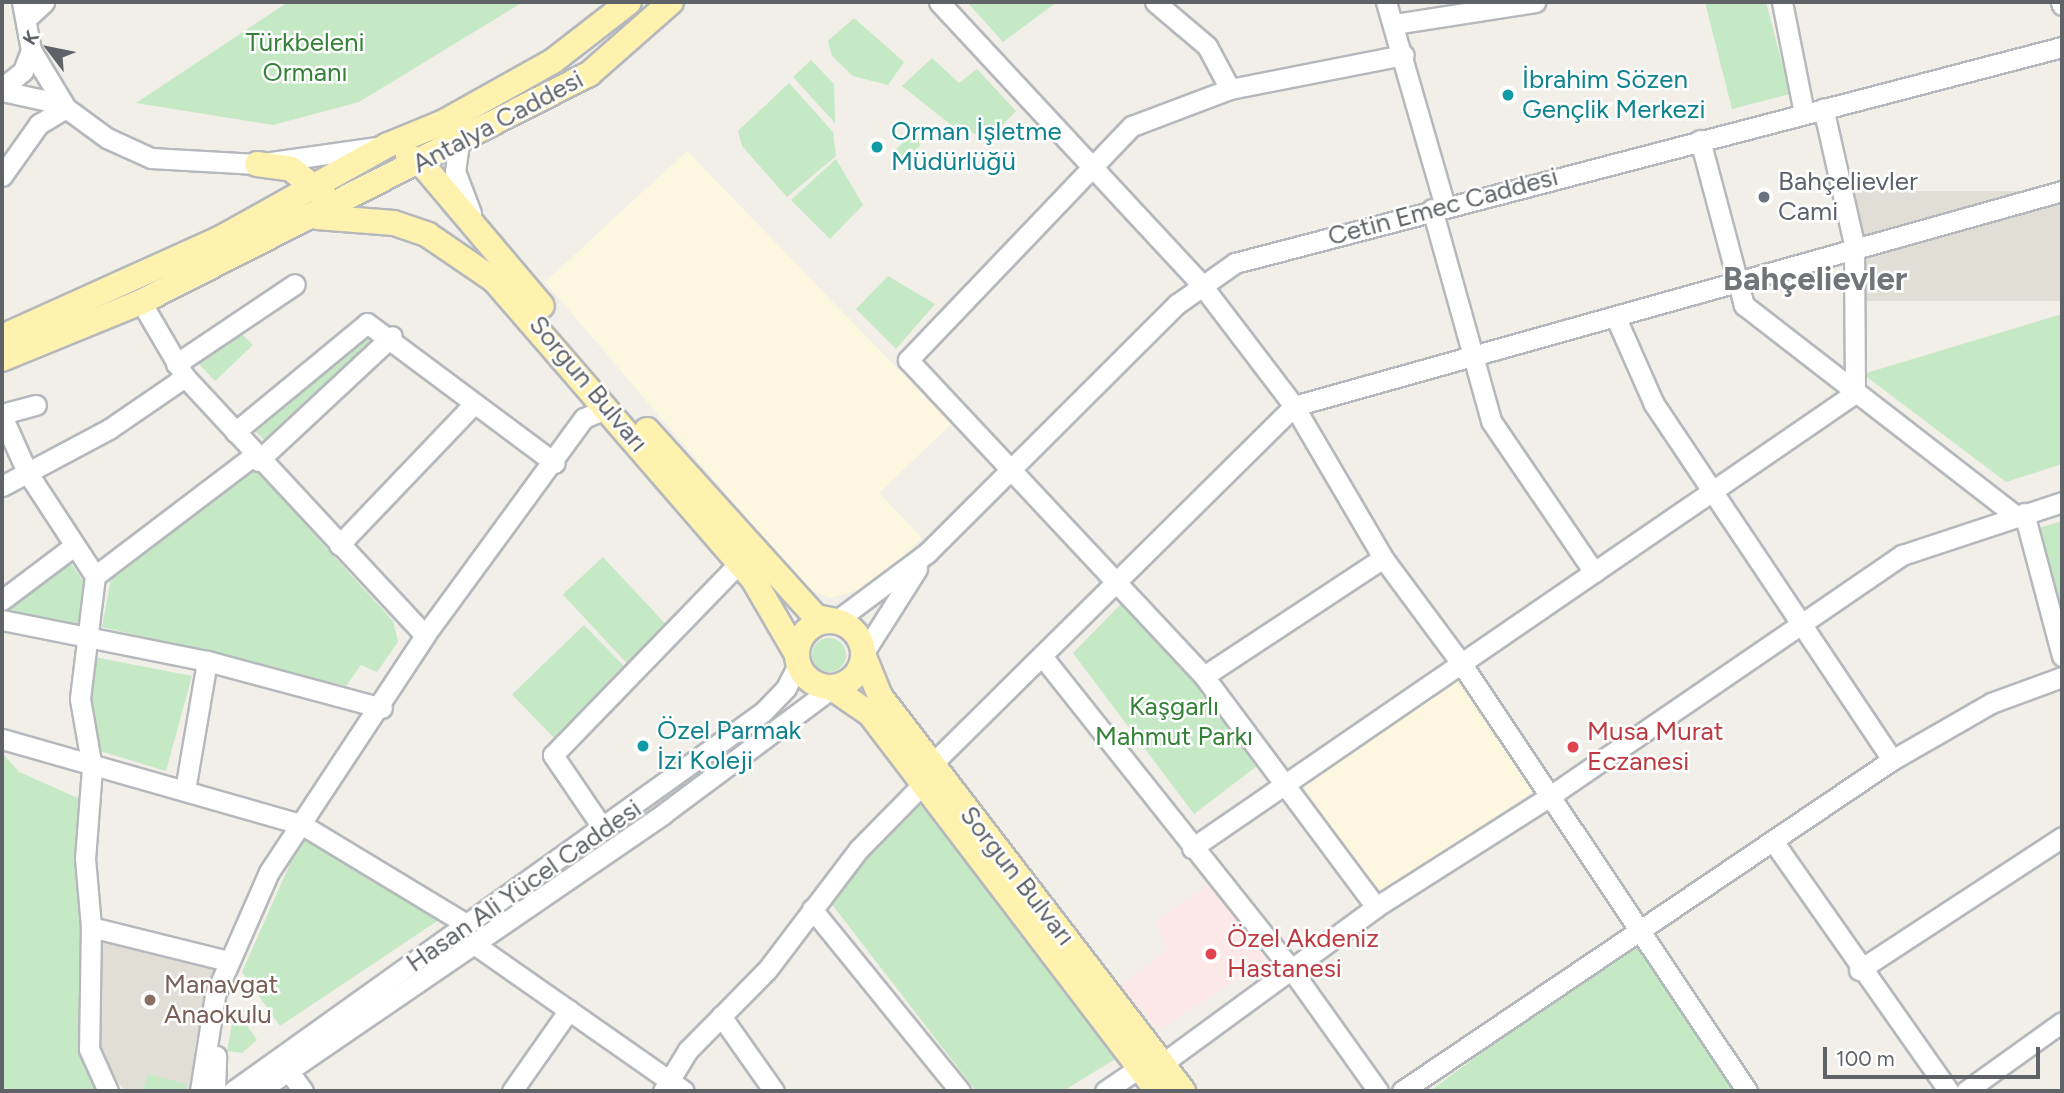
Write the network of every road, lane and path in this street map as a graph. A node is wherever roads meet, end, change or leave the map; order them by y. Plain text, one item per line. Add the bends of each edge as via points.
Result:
1 (44, 2) edge
2 (629, 2) edge
3 (671, 2) edge
4 (939, 2) edge
5 (1155, 2) edge
6 (1386, 2) edge
7 (1535, 2) edge
8 (1782, 2) edge
9 (24, 10) edge
10 (1395, 24) junction
11 (2062, 47) edge
12 (31, 50) junction
13 (1404, 55) junction
14 (1230, 89) junction
15 (2, 90) edge
16 (64, 106) junction
17 (1823, 108) junction
18 (1804, 113) junction
19 (1700, 140) junction
20 (459, 142) junction
21 (388, 145) junction
22 (421, 163) junction
23 (257, 164) junction
24 (1087, 166) junction
25 (2, 176) edge
26 (313, 188) junction
27 (2062, 191) edge
28 (340, 204) junction
29 (1439, 207) junction
30 (309, 217) junction
31 (371, 219) junction
32 (480, 233) junction
33 (1854, 244) junction
34 (1737, 282) junction
35 (295, 284) dead end
36 (1201, 284) junction
37 (141, 302) junction
38 (1616, 318) junction
39 (392, 336) junction
40 (2, 337) edge
41 (1472, 357) junction
42 (2, 359) edge
43 (180, 371) junction
44 (1855, 393) junction
45 (36, 405) dead end
46 (473, 405) junction
47 (1294, 406) junction
48 (607, 408) junction
49 (2, 415) edge
50 (235, 432) junction
51 (255, 458) junction
52 (555, 463) junction
53 (27, 472) junction
54 (1012, 472) junction
55 (2, 486) edge
56 (1712, 492) junction
57 (2062, 502) edge
58 (2018, 513) junction
59 (339, 545) junction
60 (74, 546) junction
61 (927, 553) junction
62 (1382, 558) junction
63 (739, 563) junction
64 (1594, 572) junction
65 (95, 576) junction
66 (1117, 581) junction
67 (2, 600) edge
68 (2, 620) edge
69 (836, 621) junction
70 (1805, 622) junction
71 (425, 635) junction
72 (92, 637) junction
73 (863, 654) junction
74 (1042, 656) junction
75 (2062, 656) edge
76 (797, 658) junction
77 (207, 661) junction
78 (1461, 663) junction
79 (1204, 676) junction
80 (2062, 677) edge
81 (832, 688) junction
82 (382, 708) junction
83 (2, 739) edge
84 (1892, 760) junction
85 (92, 768) junction
86 (926, 775) junction
87 (1287, 780) junction
88 (185, 790) junction
89 (1550, 796) junction
90 (301, 824) junction
91 (604, 830) junction
92 (2062, 837) edge
93 (1773, 841) junction
94 (1192, 848) junction
95 (1376, 907) junction
96 (812, 909) junction
97 (90, 927) junction
98 (1639, 932) junction
99 (471, 935) junction
100 (228, 961) junction
101 (1291, 968) junction
102 (1859, 970) junction
103 (569, 1010) junction
104 (721, 1016) junction
105 (2062, 1022) edge
106 (290, 1073) junction
107 (1148, 1079) edge
108 (672, 1088) edge
109 (108, 1091) edge
110 (200, 1091) edge
111 (215, 1091) edge
112 (233, 1091) edge
113 (260, 1091) edge
114 (303, 1091) edge
115 (512, 1091) edge
116 (774, 1091) edge
117 (960, 1091) edge
118 (1105, 1091) edge
119 (1183, 1091) edge
120 (1378, 1091) edge
121 (1402, 1091) edge
122 (1747, 1091) edge
123 (1949, 1091) edge
124 (1966, 1091) edge

1 - 9 street
2 - 21 main road, Antalya Caddesi via 553,61 444,122
3 - 20 main road, Antalya Caddesi via 589,74
4 - 24 street
5 - 14 street via 1207,46
6 - 10 street
7 - 10 street
8 - 18 street
9 - 12 street
10 - 13 street
11 - 17 street, Cetin Emec Caddesi
12 - 15 street via 23,71
12 - 16 street
13 - 14 street
13 - 29 street
14 - 24 street via 1132,126
15 - 16 street
16 - 23 street via 107,138 151,158
16 - 25 street via 39,124
17 - 18 street, Cetin Emec Caddesi
17 - 33 street
18 - 19 street, Cetin Emec Caddesi
19 - 29 street, Cetin Emec Caddesi
19 - 34 street
20 - 22 main road, Antalya Caddesi
20 - 32 street, Sorgun Bulvarı via 459,189
21 - 22 main road
21 - 23 street
21 - 26 main road, Antalya Caddesi
22 - 28 main road, Antalya Caddesi
22 - 32 main road, Sorgun Bulvarı
23 - 26 main road via 291,169
24 - 36 street
24 - 54 street via 908,360
26 - 28 main road
26 - 40 main road, Antalya Caddesi via 221,238
27 - 33 street
28 - 30 main road, Antalya Caddesi
28 - 31 main road
29 - 36 street, Cetin Emec Caddesi via 1235,263
29 - 41 street
30 - 31 main road, Sorgun Bulvarı
30 - 37 main road, Antalya Caddesi
31 - 48 main road, Sorgun Bulvarı via 428,235 494,279
32 - 69 main road, Sorgun Bulvarı via 782,581 816,617
33 - 34 street
33 - 44 street
34 - 38 street
34 - 44 street via 1744,305
35 - 43 street
36 - 47 street
36 - 54 street, Cetin Emec Caddesi
37 - 42 main road, Antalya Caddesi
37 - 43 street
38 - 41 street
38 - 56 street via 1654,404
39 - 46 street
39 - 50 street via 376,325 358,327
39 - 51 street
41 - 47 street
41 - 64 street via 1491,421
43 - 50 street
43 - 53 street via 109,429
44 - 56 street
44 - 58 street
45 - 49 street
46 - 52 street
46 - 59 street
47 - 62 street
47 - 66 street
48 - 52 street via 584,418
48 - 63 main road, Sorgun Bulvarı
49 - 53 street
50 - 51 street
51 - 59 street
51 - 65 street
52 - 71 street
53 - 55 street
53 - 60 street
54 - 61 street, Cetin Emec Caddesi
54 - 66 street
56 - 64 street
56 - 70 street
57 - 58 street
58 - 70 street via 1902,555
58 - 75 street
59 - 71 street
60 - 65 street
60 - 67 street
61 - 69 street
61 - 73 street
62 - 78 street
62 - 79 street
63 - 76 main road, Sorgun Bulvarı
63 - 91 street via 553,755
64 - 78 street
65 - 72 street
66 - 74 street
66 - 79 street
68 - 72 street
69 - 73 main road via 856,633
69 - 76 main road via 814,625
70 - 84 street
70 - 89 street
71 - 82 street
72 - 77 street
72 - 85 street via 80,699
73 - 81 main road via 857,673
73 - 86 main road, Sorgun Bulvarı via 880,696
74 - 86 street
74 - 94 street
76 - 81 main road via 811,682
76 - 91 street, Hasan Ali Yücel Caddesi via 786,688 763,712
77 - 82 street
77 - 88 street
78 - 87 street
78 - 89 street
79 - 87 street
80 - 84 street via 1991,703
81 - 86 main road, Sorgun Bulvarı via 870,714
81 - 99 street, Hasan Ali Yücel Caddesi via 808,711
82 - 90 street
83 - 85 street
84 - 93 street
85 - 88 street
85 - 97 street via 85,858
86 - 96 street
86 - 107 main road, Sorgun Bulvarı
87 - 94 street
87 - 95 street
88 - 90 street
89 - 95 street
89 - 98 street
90 - 99 street
90 - 100 street via 270,872
91 - 99 street, Hasan Ali Yücel Caddesi
92 - 102 street
93 - 98 street
93 - 102 street
94 - 101 street
95 - 101 street
96 - 104 street via 767,970
96 - 117 street
97 - 100 street
97 - 109 street via 89,1049
98 - 121 street
98 - 122 street
99 - 103 street
99 - 106 street, Hasan Ali Yücel Caddesi
99 - 112 street, Hasan Ali Yücel Caddesi
100 - 110 street via 215,995
100 - 111 street
101 - 107 street
101 - 120 street
102 - 123 street
103 - 108 street
103 - 115 street
104 - 108 street via 688,1050
104 - 116 street
105 - 124 street
106 - 113 street, Hasan Ali Yücel Caddesi
106 - 114 street
107 - 118 street
107 - 119 main road, Sorgun Bulvarı

